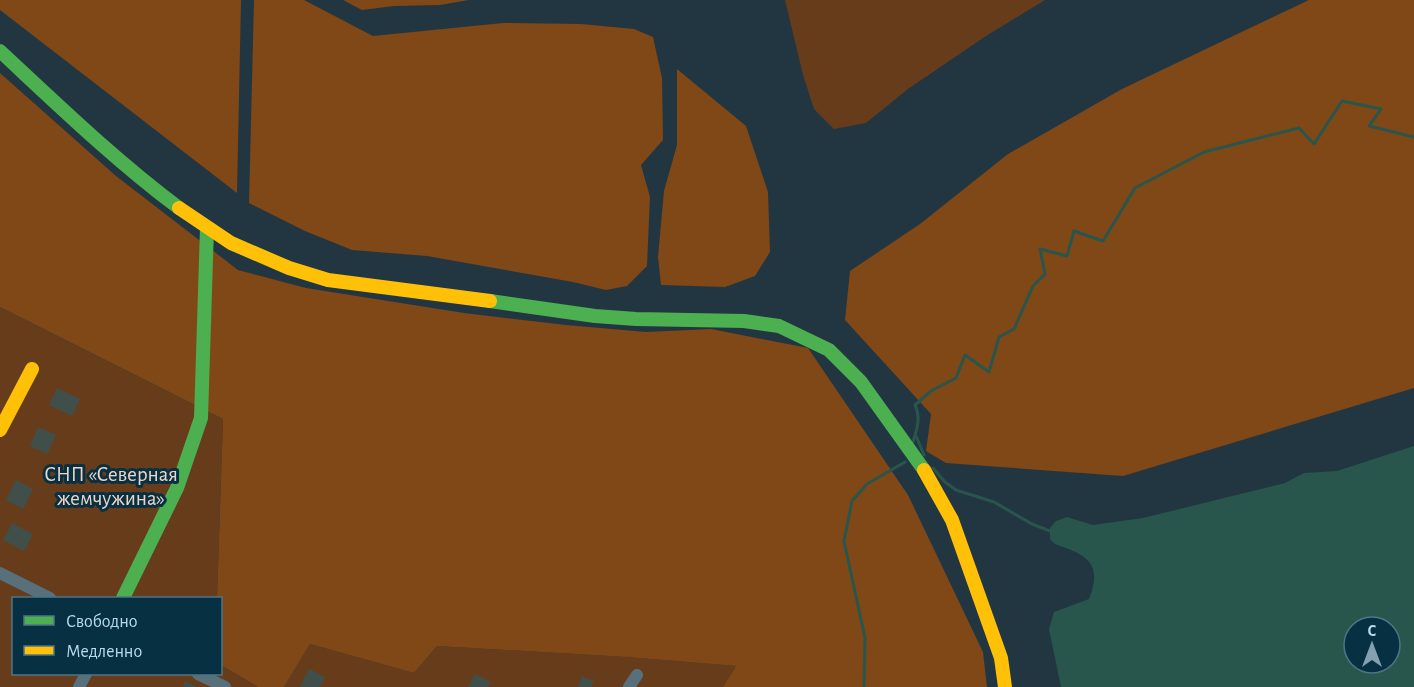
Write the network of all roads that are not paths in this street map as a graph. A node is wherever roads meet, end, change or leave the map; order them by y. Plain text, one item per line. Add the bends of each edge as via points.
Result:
1 (0, 51) edge
2 (207, 228) junction
3 (32, 369) dead end
4 (0, 430) edge
5 (0, 573) edge
6 (48, 597) edge
7 (123, 597) edge
8 (200, 675) edge
9 (637, 675) dead end
10 (225, 687) edge
11 (629, 687) edge
12 (1005, 687) edge

1 - 2 street via 99,142
2 - 7 street via 201,418 195,445
2 - 12 street via 289,268 328,280 595,316 744,321 779,326 829,350 877,404 924,470 952,520 1000,658
3 - 4 street
5 - 6 street
8 - 10 street
9 - 11 street

